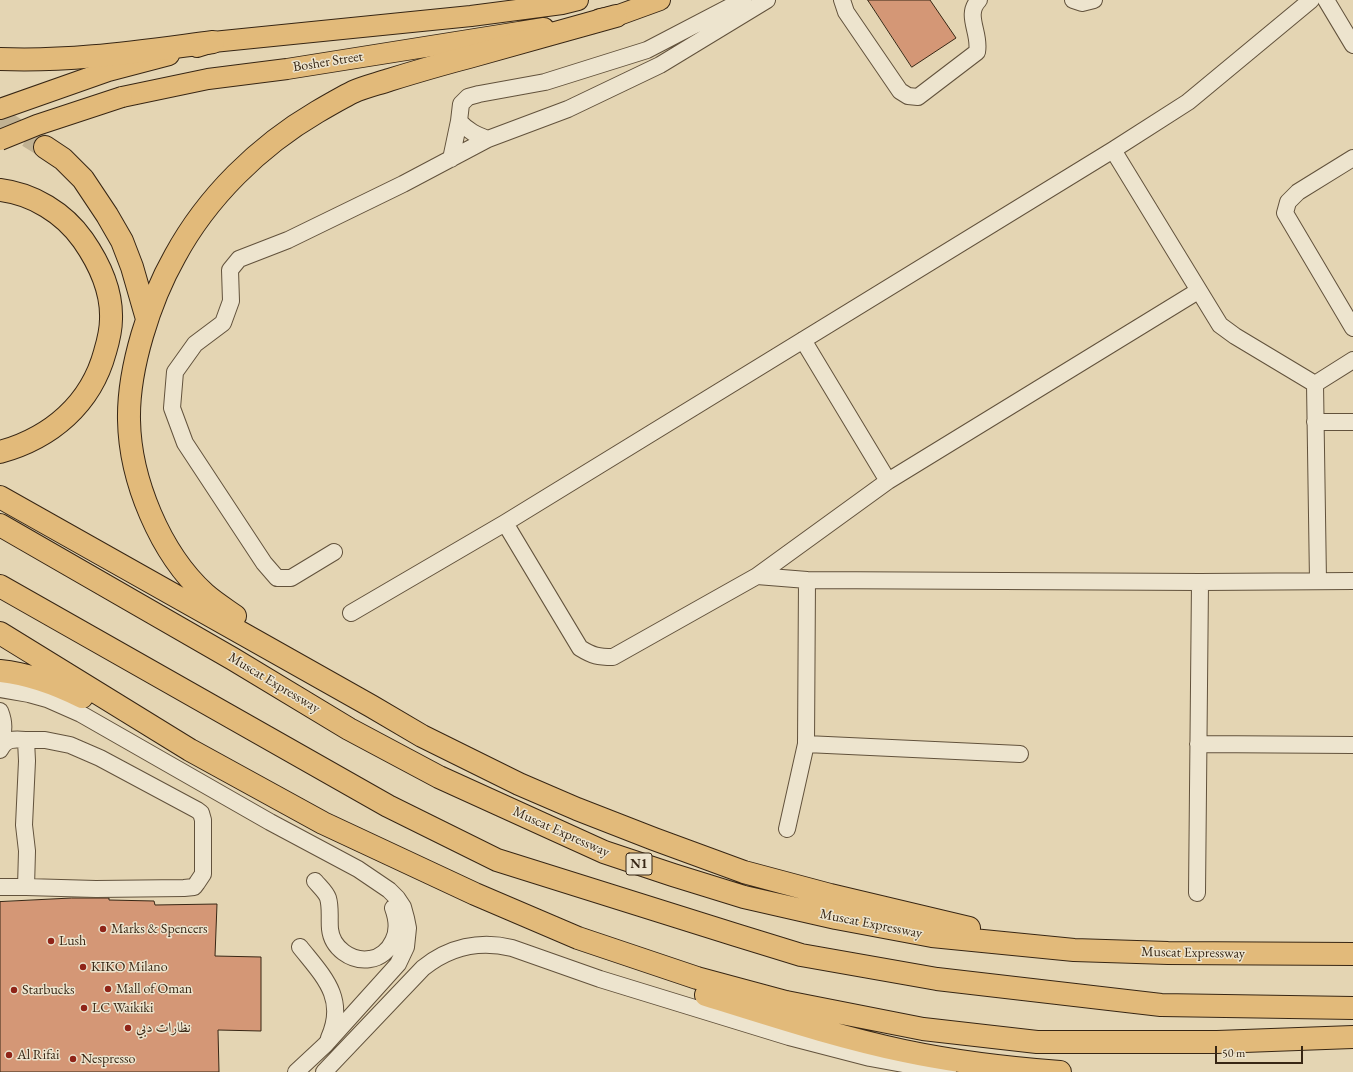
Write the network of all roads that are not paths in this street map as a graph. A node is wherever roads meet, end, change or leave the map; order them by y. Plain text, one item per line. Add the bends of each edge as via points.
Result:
1 (578, 0) edge
2 (660, 0) edge
3 (742, 0) edge
4 (767, 0) edge
5 (842, 0) edge
6 (979, 0) edge
7 (1073, 0) edge
8 (1094, 0) edge
9 (1311, 0) edge
10 (1326, 0) edge
11 (616, 16) junction
12 (213, 42) junction
13 (1353, 45) edge
14 (0, 59) edge
15 (33, 60) junction
16 (0, 66) edge
17 (0, 109) edge
18 (459, 121) junction
19 (488, 139) junction
20 (0, 140) edge
21 (45, 148) tunnel mouth
22 (1113, 150) junction
23 (1353, 158) edge
24 (451, 159) junction
25 (0, 190) edge
26 (1198, 291) junction
27 (147, 319) junction
28 (1353, 328) edge
29 (803, 340) junction
30 (1353, 360) edge
31 (1315, 384) junction
32 (1316, 422) junction
33 (1353, 422) edge
34 (0, 452) edge
35 (888, 481) junction
36 (0, 497) edge
37 (505, 523) junction
38 (0, 525) edge
39 (334, 552) dead end
40 (757, 576) junction
41 (807, 580) junction
42 (1318, 581) junction
43 (1353, 581) edge
44 (1200, 582) junction
45 (0, 586) edge
46 (351, 613) dead end
47 (0, 632) edge
48 (0, 671) edge
49 (0, 689) edge
50 (371, 706) junction
51 (0, 712) edge
52 (26, 740) junction
53 (0, 741) edge
54 (806, 744) junction
55 (1198, 744) junction
56 (1353, 745) edge
57 (0, 750) edge
58 (190, 750) junction
59 (1020, 754) dead end
60 (787, 829) dead end
61 (358, 869) junction
62 (315, 881) dead end
63 (0, 887) edge
64 (26, 887) junction
65 (1197, 893) dead end
66 (578, 938) junction
67 (300, 947) dead end
68 (1074, 950) junction
69 (1353, 954) edge
70 (1353, 1008) edge
71 (1353, 1037) edge
72 (352, 1044) junction
73 (324, 1045) junction
74 (296, 1072) edge
75 (324, 1072) edge
76 (342, 1072) edge
77 (948, 1072) edge
78 (1060, 1072) edge

1 - 12 main road via 471,16
2 - 11 main road, Bosher Street
3 - 18 street via 647,50 545,82 468,97 461,104
4 - 19 street via 660,65 568,109
5 - 6 street via 846,12 900,91 908,96 918,97 977,52 979,45 971,12
7 - 8 street via 1082,3
9 - 22 street via 1188,102
10 - 13 street
11 - 20 main road, Bosher Street, bridge via 287,69 208,79 122,97
11 - 27 highway via 355,91 314,114 257,156 232,179 205,210 174,256
12 - 15 highway via 89,58
12 - 17 main road via 108,72
14 - 15 highway
15 - 16 highway via 14,66
18 - 19 street via 474,134
18 - 24 street
19 - 24 street
21 - 27 highway via 63,159 83,179 107,215 130,260
22 - 26 street
22 - 29 street
23 - 28 street via 1298,192 1288,202 1285,213
24 - 39 street via 288,240 239,259 230,270 230,301 223,323 195,344 175,372 172,408 185,443 264,563 277,578 291,578
25 - 34 highway via 27,196 45,205 77,230 93,254 107,288 111,320 108,342 97,378 73,411 40,436
26 - 31 street via 1220,325
26 - 35 street
27 - 50 highway via 136,361 129,418 131,443 143,494 158,532 190,578 206,594 234,616 305,660
29 - 35 street
29 - 37 street
30 - 31 street
31 - 32 street
32 - 33 street
32 - 42 street
35 - 40 street
36 - 50 highway
37 - 40 street via 580,648 600,657 614,656
37 - 46 street
38 - 68 highway, Muscat Expressway / N1 via 356,733 439,778 604,852 744,897 836,918 932,936
40 - 41 street
41 - 44 street
41 - 54 street
42 - 43 street
42 - 44 street
44 - 55 street
45 - 70 highway via 388,806 497,860 801,954 937,979 1161,1005
47 - 58 highway
48 - 58 highway via 39,678 63,687 159,740
49 - 61 street via 47,699 81,714
50 - 68 highway via 422,736 519,784 577,809 744,872 942,922
51 - 53 street via 4,730
52 - 57 street via 10,739
52 - 64 street
52 - 64 street via 45,740 70,745 100,758 197,810 203,820 203,874 194,887 184,888
54 - 59 street
54 - 60 street
55 - 56 street
55 - 65 street
58 - 66 highway via 323,823 475,894
61 - 62 street via 364,880 389,900 397,922 392,944 374,958 352,957 335,943 330,930 328,896
61 - 73 street via 390,890 400,902 408,928 406,947 398,964
63 - 64 street
66 - 71 highway via 697,978 786,1002 923,1029 1037,1042 1217,1042
66 - 78 highway via 646,976 843,1036 904,1051 966,1062
67 - 73 street via 327,982 334,996 335,1021
68 - 69 highway, Muscat Expressway / N1
72 - 75 street
72 - 76 street
72 - 77 street via 430,962 456,949 474,945 493,945 512,948 600,979 789,1037 870,1058
73 - 74 street

